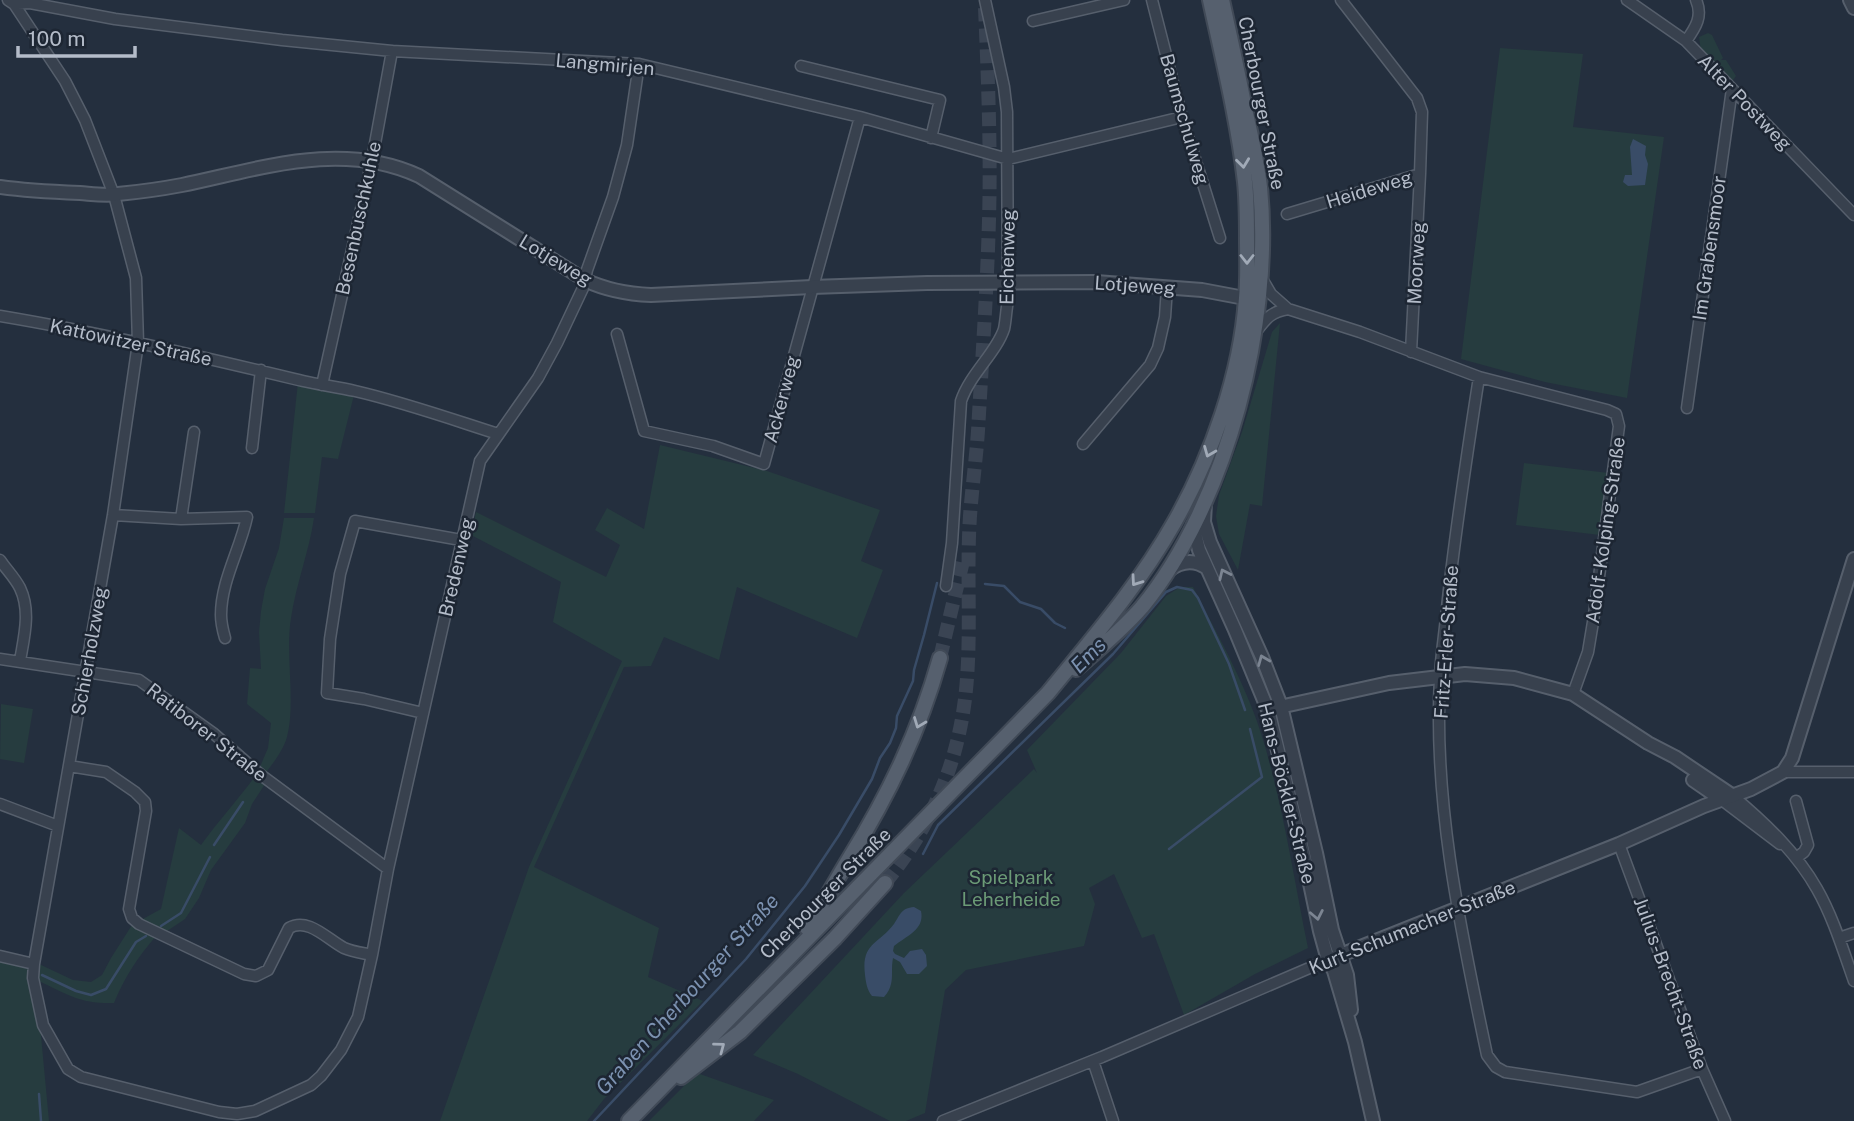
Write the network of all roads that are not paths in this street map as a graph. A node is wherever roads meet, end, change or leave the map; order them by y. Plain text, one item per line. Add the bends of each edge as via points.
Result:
1 (985, 0) edge
2 (1124, 0) edge
3 (1152, 0) edge
4 (1210, 0) edge
5 (1223, 0) edge
6 (1341, 0) edge
7 (1627, 0) edge
8 (1696, 0) edge
9 (11, 2) edge
10 (1033, 21) dead end
11 (1686, 41) junction
12 (392, 51) junction
13 (639, 64) junction
14 (800, 66) dead end
15 (1732, 89) junction
16 (860, 117) junction
17 (1182, 117) junction
18 (931, 138) junction
19 (1008, 159) junction
20 (372, 160) junction
21 (1420, 174) junction
22 (0, 187) edge
23 (114, 195) junction
24 (1287, 214) dead end
25 (1854, 215) edge
26 (1220, 238) dead end
27 (1261, 276) junction
28 (585, 280) junction
29 (1009, 282) junction
30 (812, 287) junction
31 (1167, 287) junction
32 (1253, 300) junction
33 (1288, 309) junction
34 (0, 316) edge
35 (617, 334) dead end
36 (1253, 336) junction
37 (138, 342) junction
38 (1411, 352) junction
39 (261, 370) junction
40 (1479, 377) junction
41 (322, 384) junction
42 (1687, 408) dead end
43 (194, 432) dead end
44 (498, 434) junction
45 (1083, 444) dead end
46 (252, 448) dead end
47 (1193, 488) junction
48 (1208, 492) junction
49 (113, 515) junction
50 (181, 519) junction
51 (1174, 524) junction
52 (1193, 525) junction
53 (1206, 533) junction
54 (461, 540) junction
55 (1854, 559) edge
56 (0, 560) edge
57 (1206, 568) junction
58 (1169, 570) junction
59 (946, 586) dead end
60 (225, 638) dead end
61 (940, 658) tunnel mouth
62 (0, 659) edge
63 (20, 661) junction
64 (86, 671) junction
65 (1440, 677) junction
66 (1048, 693) junction
67 (1573, 694) junction
68 (1281, 706) junction
69 (1268, 710) junction
70 (423, 713) junction
71 (69, 766) junction
72 (1783, 772) junction
73 (1854, 772) edge
74 (1727, 798) junction
75 (1796, 801) dead end
76 (0, 804) edge
77 (58, 826) junction
78 (1619, 844) junction
79 (1793, 855) junction
80 (388, 869) junction
81 (885, 883) tunnel mouth
82 (1457, 909) junction
83 (1854, 933) edge
84 (1839, 938) junction
85 (372, 955) junction
86 (0, 956) edge
87 (1334, 958) junction
88 (785, 961) junction
89 (34, 964) junction
90 (1854, 981) edge
91 (1093, 1061) junction
92 (1702, 1069) junction
93 (312, 1085) joint
94 (646, 1104) junction
95 (629, 1121) edge
96 (943, 1121) edge
97 (1112, 1121) edge
98 (1373, 1121) edge
99 (1724, 1121) edge

1 - 19 street, Eichenweg via 1004,87
2 - 10 street
3 - 17 street, Baumschulweg
4 -> 32 main road, Cherbourger Straße via 1241,151
5 - 27 main road, Cherbourger Straße via 1259,185
6 - 21 street, Heideweg via 1418,98 1422,112
7 - 11 street, Alter Postweg
8 - 11 street via 1698,23
9 - 12 street, Langmirjen
9 - 23 street, Schierholzweg via 65,81
11 - 15 street, Alter Postweg
12 - 13 street, Langmirjen
12 - 20 street, Besenbuschkuhle
13 - 16 street, Langmirjen
13 - 28 street, Bredenweg via 627,145
14 - 18 street via 940,100
15 - 25 street, Alter Postweg
15 - 42 street, Im Grabensmoor
16 - 18 street, Langmirjen
16 - 30 street, Ackerweg
17 - 19 street, Langmirjen
17 - 26 street, Baumschulweg
18 - 19 street, Langmirjen
19 - 29 street, Eichenweg
20 - 23 street, Lotjeweg via 282,163
20 - 28 street, Lotjeweg via 419,176
20 - 41 street, Besenbuschkuhle
21 - 24 street, Heideweg
21 - 38 street, Moorweg
22 - 23 street, Lotjeweg
23 - 37 street, Schierholzweg via 136,278
27 - 32 main road, Cherbourger Straße
27 - 33 street via 1271,294
28 - 30 street, Lotjeweg via 606,289 651,296
28 - 44 street, Bredenweg via 552,353
29 - 30 street, Lotjeweg
29 - 31 street, Lotjeweg
29 - 59 street, Eichenweg via 1004,329 961,401
30 - 35 street, Ackerweg via 764,464 713,446 644,431
31 - 32 street, Lotjeweg
31 - 45 street via 1165,317 1150,365
32 - 36 main road, Cherbourger Straße
32 -> 47 main road, Cherbourger Straße via 1226,402
33 - 36 street via 1268,316
33 - 38 street, Adolf-Kolping-Straße
34 - 37 street, Kattowitzer Straße
36 - 48 main road, Cherbourger Straße via 1234,424
37 - 39 street, Kattowitzer Straße
37 - 49 street, Schierholzweg
38 - 40 street, Adolf-Kolping-Straße
39 - 41 street, Kattowitzer Straße
39 - 46 street
40 - 65 street, Fritz-Erler-Straße
40 - 67 street, Adolf-Kolping-Straße via 1616,414 1619,426 1593,622
41 - 44 street, Kattowitzer Straße
43 - 50 street
44 - 54 street, Bredenweg via 480,461
47 - 51 main road, Cherbourger Straße
47 - 52 main road
48 - 52 main road, Cherbourger Straße
48 - 53 street, Hans-Böckler-Straße
49 - 50 street
49 - 64 street, Schierholzweg
50 - 60 street via 247,517 227,576 220,616
51 - 52 main road
51 -> 66 main road, Cherbourger Straße via 1128,592
52 - 53 street
52 - 57 street, Hans-Böckler-Straße
52 - 58 main road, Cherbourger Straße
68 -> 53 street, Hans-Böckler-Straße
54 - 70 street, Bredenweg
54 - 70 street via 355,521 340,574 327,693
55 - 72 street via 1792,758
56 - 63 street via 20,587 26,606
57 - 58 street via 1189,562
57 - 69 street, Hans-Böckler-Straße
58 - 66 main road, Cherbourger Straße via 1119,632
61 -> 88 main road via 922,715 888,793
62 - 63 street, Ratiborer Straße
63 - 64 street, Ratiborer Straße
64 - 71 street, Schierholzweg
64 - 80 street, Ratiborer Straße via 139,680
65 - 67 street via 1514,678
65 - 68 street
65 - 82 street, Fritz-Erler-Straße via 1443,797
66 - 88 main road, Cherbourger Straße
67 - 74 street via 1675,757
68 - 69 street
68 - 87 street, Hans-Böckler-Straße via 1317,853
69 -> 87 street, Hans-Böckler-Straße via 1320,931
70 - 80 street, Bredenweg
71 - 77 street, Schierholzweg
71 - 85 street via 106,772 145,802 129,909 139,924 256,976 268,970 295,924 305,924 346,949
72 - 73 street
72 - 74 street, Kurt-Schumacher-Straße
74 - 78 street, Kurt-Schumacher-Straße
74 - 79 street via 1774,832
75 - 79 street via 1808,845 1804,852
76 - 77 street
77 - 89 street, Schierholzweg
78 - 82 street, Kurt-Schumacher-Straße
78 - 92 street, Julius-Brecht-Straße
79 - 84 street via 1818,890
80 - 85 street, Bredenweg
94 -> 81 main road via 740,1032
82 - 87 street, Kurt-Schumacher-Straße
82 - 92 street, Fritz-Erler-Straße via 1487,1055 1496,1067 1637,1092
83 - 84 street
84 - 90 street
85 - 93 street, Bredenweg via 358,1017 341,1049
86 - 89 street
87 - 91 street, Kurt-Schumacher-Straße
87 - 98 street, Hans-Böckler-Straße
88 - 94 main road, Cherbourger Straße
89 - 93 street, Schierholzweg via 43,1024 68,1069 80,1077 237,1114 255,1111
91 - 96 street, Kurt-Schumacher-Straße
91 - 97 street
92 - 99 street, Julius-Brecht-Straße
94 - 95 main road, Cherbourger Straße

